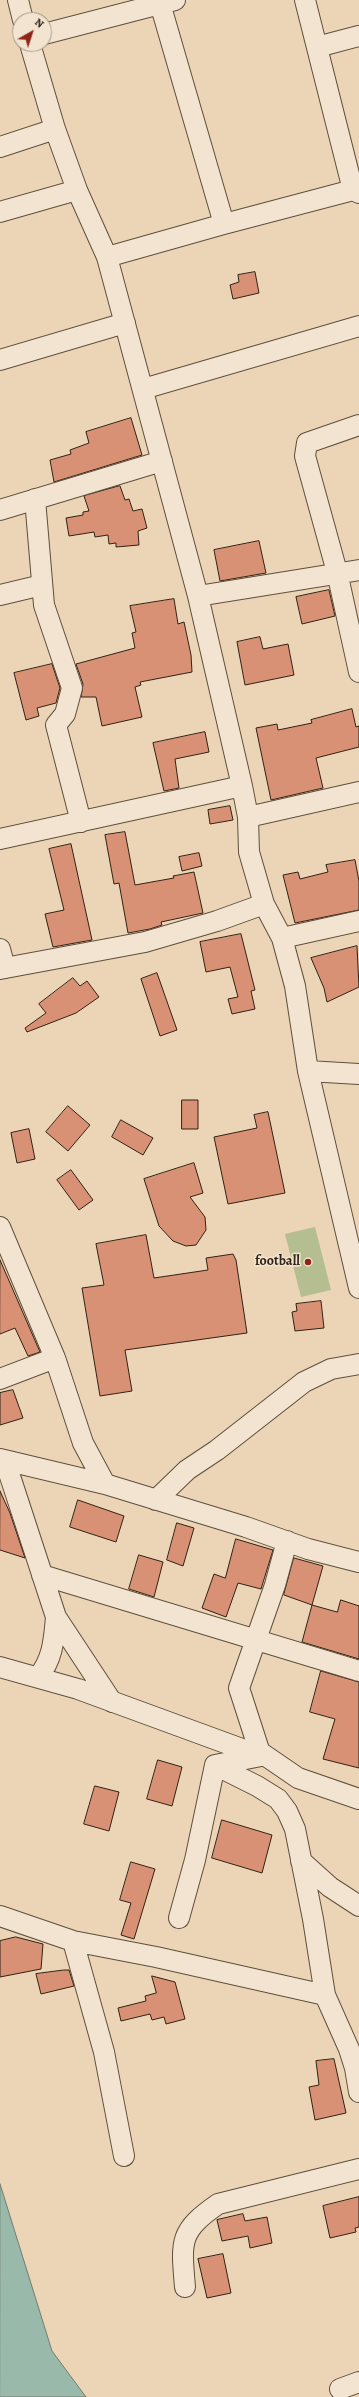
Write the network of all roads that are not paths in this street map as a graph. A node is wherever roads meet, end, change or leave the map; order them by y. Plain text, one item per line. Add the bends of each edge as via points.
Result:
1 (18, 0) edge
2 (305, 0) edge
3 (165, 1) edge
4 (21, 12) edge
5 (52, 32) edge
6 (359, 36) edge
7 (318, 48) junction
8 (32, 52) edge
9 (55, 129) junction
10 (0, 147) edge
11 (77, 190) junction
12 (356, 192) edge
13 (0, 212) edge
14 (224, 224) junction
15 (108, 257) junction
16 (125, 323) junction
17 (359, 326) edge
18 (0, 360) edge
19 (143, 389) junction
20 (359, 425) edge
21 (162, 461) junction
22 (35, 499) junction
23 (0, 510) edge
24 (359, 570) edge
25 (337, 572) junction
26 (42, 585) junction
27 (0, 595) edge
28 (198, 596) junction
29 (359, 672) edge
30 (242, 786) junction
31 (359, 792) edge
32 (248, 817) junction
33 (81, 822) junction
34 (0, 839) edge
35 (264, 904) junction
36 (359, 921) edge
37 (282, 938) junction
38 (2, 962) edge
39 (308, 1071) junction
40 (359, 1074) edge
41 (0, 1227) edge
42 (359, 1288) edge
43 (55, 1358) junction
44 (359, 1364) edge
45 (0, 1379) edge
46 (3, 1460) edge
47 (105, 1484) junction
48 (156, 1500) junction
49 (287, 1541) junction
50 (359, 1562) edge
51 (42, 1574) junction
52 (56, 1617) junction
53 (255, 1640) junction
54 (0, 1667) edge
55 (359, 1671) edge
56 (38, 1677) junction
57 (112, 1702) junction
58 (261, 1756) junction
59 (215, 1765) junction
60 (359, 1799) edge
61 (301, 1861) junction
62 (359, 1906) edge
63 (0, 1916) edge
64 (179, 1918) dead end
65 (73, 1941) junction
66 (325, 1995) junction
67 (357, 2068) edge
68 (359, 2092) edge
69 (124, 2156) dead end
70 (359, 2169) edge
71 (185, 2287) dead end
72 (359, 2382) edge
73 (340, 2389) dead end

1 - 4 street
2 - 7 street
3 - 5 street
3 - 14 street
6 - 7 street
7 - 12 street
8 - 9 street
9 - 10 street
9 - 11 street
11 - 13 street
11 - 15 street
12 - 14 street
14 - 15 street
15 - 16 street
16 - 18 street
16 - 19 street
17 - 19 street
19 - 21 street
20 - 25 street via 307,444 306,449
21 - 22 street
21 - 28 street
22 - 23 street
22 - 26 street
24 - 25 street
25 - 28 street
25 - 29 street
26 - 27 street
26 - 33 street via 44,605 72,688 65,714 56,725
28 - 30 street
30 - 32 street
30 - 33 street
31 - 32 street
32 - 35 street via 249,852
33 - 34 street
35 - 37 street
35 - 38 street via 145,942
36 - 37 street
37 - 39 street via 295,986
39 - 40 street
39 - 42 street
41 - 43 street
43 - 45 street
43 - 47 street via 83,1443
44 - 48 street via 331,1370 304,1382 188,1470
46 - 47 street
46 - 51 street
47 - 48 street
48 - 49 street
49 - 50 street
49 - 53 street via 275,1585
51 - 52 street
51 - 53 street
52 - 56 street via 50,1658
52 - 57 street
53 - 55 street
53 - 58 street via 239,1688
54 - 56 street
56 - 57 street
57 - 58 street
58 - 59 street
58 - 60 street via 262,1754 298,1778
59 - 61 street via 278,1799 295,1829
59 - 64 street via 195,1860
61 - 62 street via 330,1887
61 - 66 street
63 - 65 street
65 - 66 street via 156,1956 192,1967
65 - 69 street via 104,2052
66 - 67 street
67 - 68 street
70 - 71 street via 218,2204 199,2217 185,2234 182,2255
72 - 73 street

